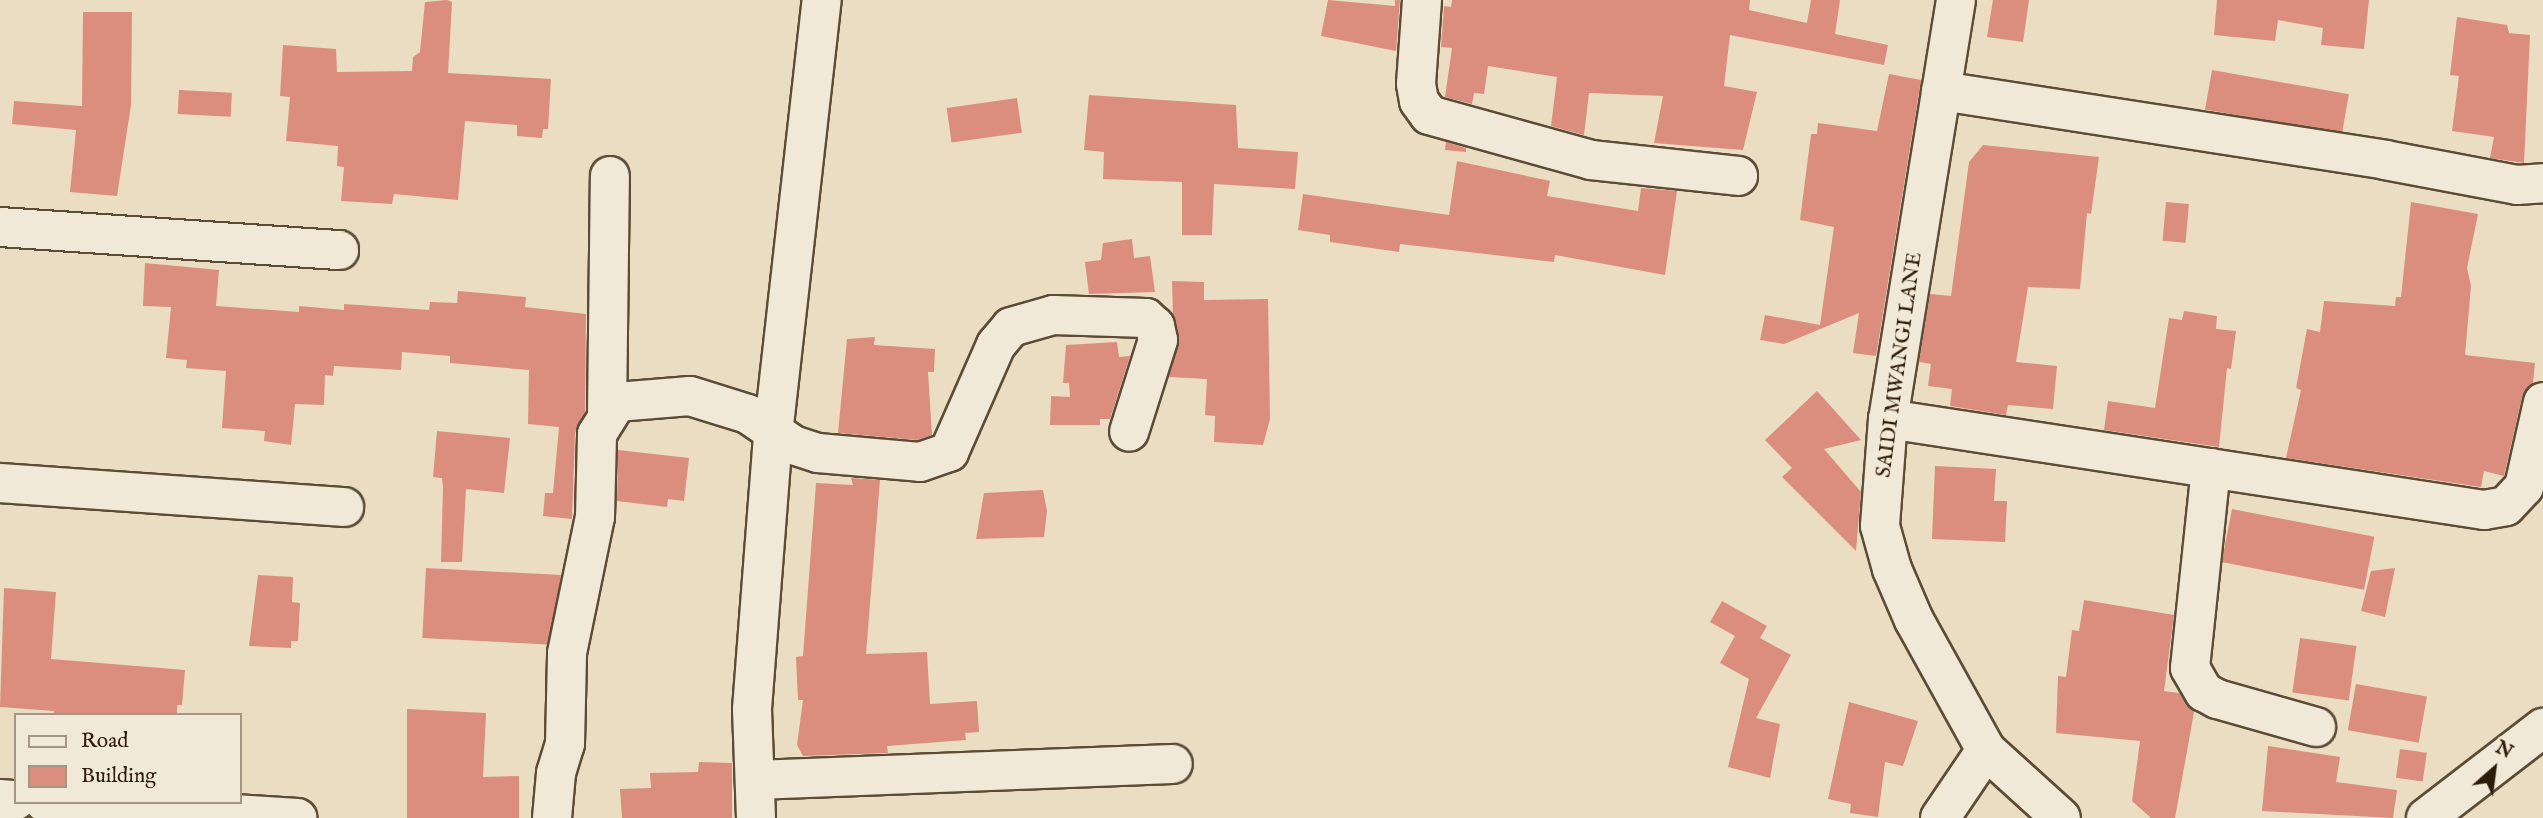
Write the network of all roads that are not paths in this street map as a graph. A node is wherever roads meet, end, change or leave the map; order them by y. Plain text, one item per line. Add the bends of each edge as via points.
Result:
1 (822, 0) edge
2 (1422, 0) edge
3 (1956, 0) edge
4 (1941, 91) junction
5 (610, 176) dead end
6 (1738, 176) dead end
7 (2543, 183) edge
8 (0, 227) edge
9 (338, 250) dead end
10 (2543, 402) edge
11 (607, 414) junction
12 (1888, 419) junction
13 (1129, 432) dead end
14 (773, 434) junction
15 (2211, 468) junction
16 (0, 483) edge
17 (344, 507) dead end
18 (2316, 727) dead end
19 (2543, 729) edge
20 (1986, 750) junction
21 (1173, 764) dead end
22 (755, 780) junction
23 (76, 804) edge
24 (297, 818) edge
25 (552, 818) edge
26 (756, 818) edge
27 (1940, 818) edge
28 (2061, 818) edge
29 (2426, 818) edge

1 - 14 street
2 - 6 street via 1416,84 1419,101 1429,115 1591,160
3 - 4 street, SAIDI MWANGI LANE
4 - 7 street via 2385,160 2517,186
4 - 12 street, SAIDI MWANGI LANE
5 - 11 street
8 - 9 street
10 - 15 street via 2524,487 2506,506 2484,510
11 - 14 street via 617,401 690,396 748,414
11 - 25 street via 597,434 595,517 567,653 565,744 556,773
12 - 15 street
12 - 20 street, SAIDI MWANGI LANE via 1881,526 1892,569 1914,620
13 - 14 street via 1158,340 1155,326 1146,318 1053,315 1011,327 996,345 949,452 936,460 848,459 793,445
14 - 22 street via 752,709
15 - 18 street via 2190,668 2204,692 2217,699
16 - 17 street
19 - 29 street
20 - 27 street
20 - 28 street, SAIDI MWANGI LANE
21 - 22 street
22 - 26 street
23 - 24 street

